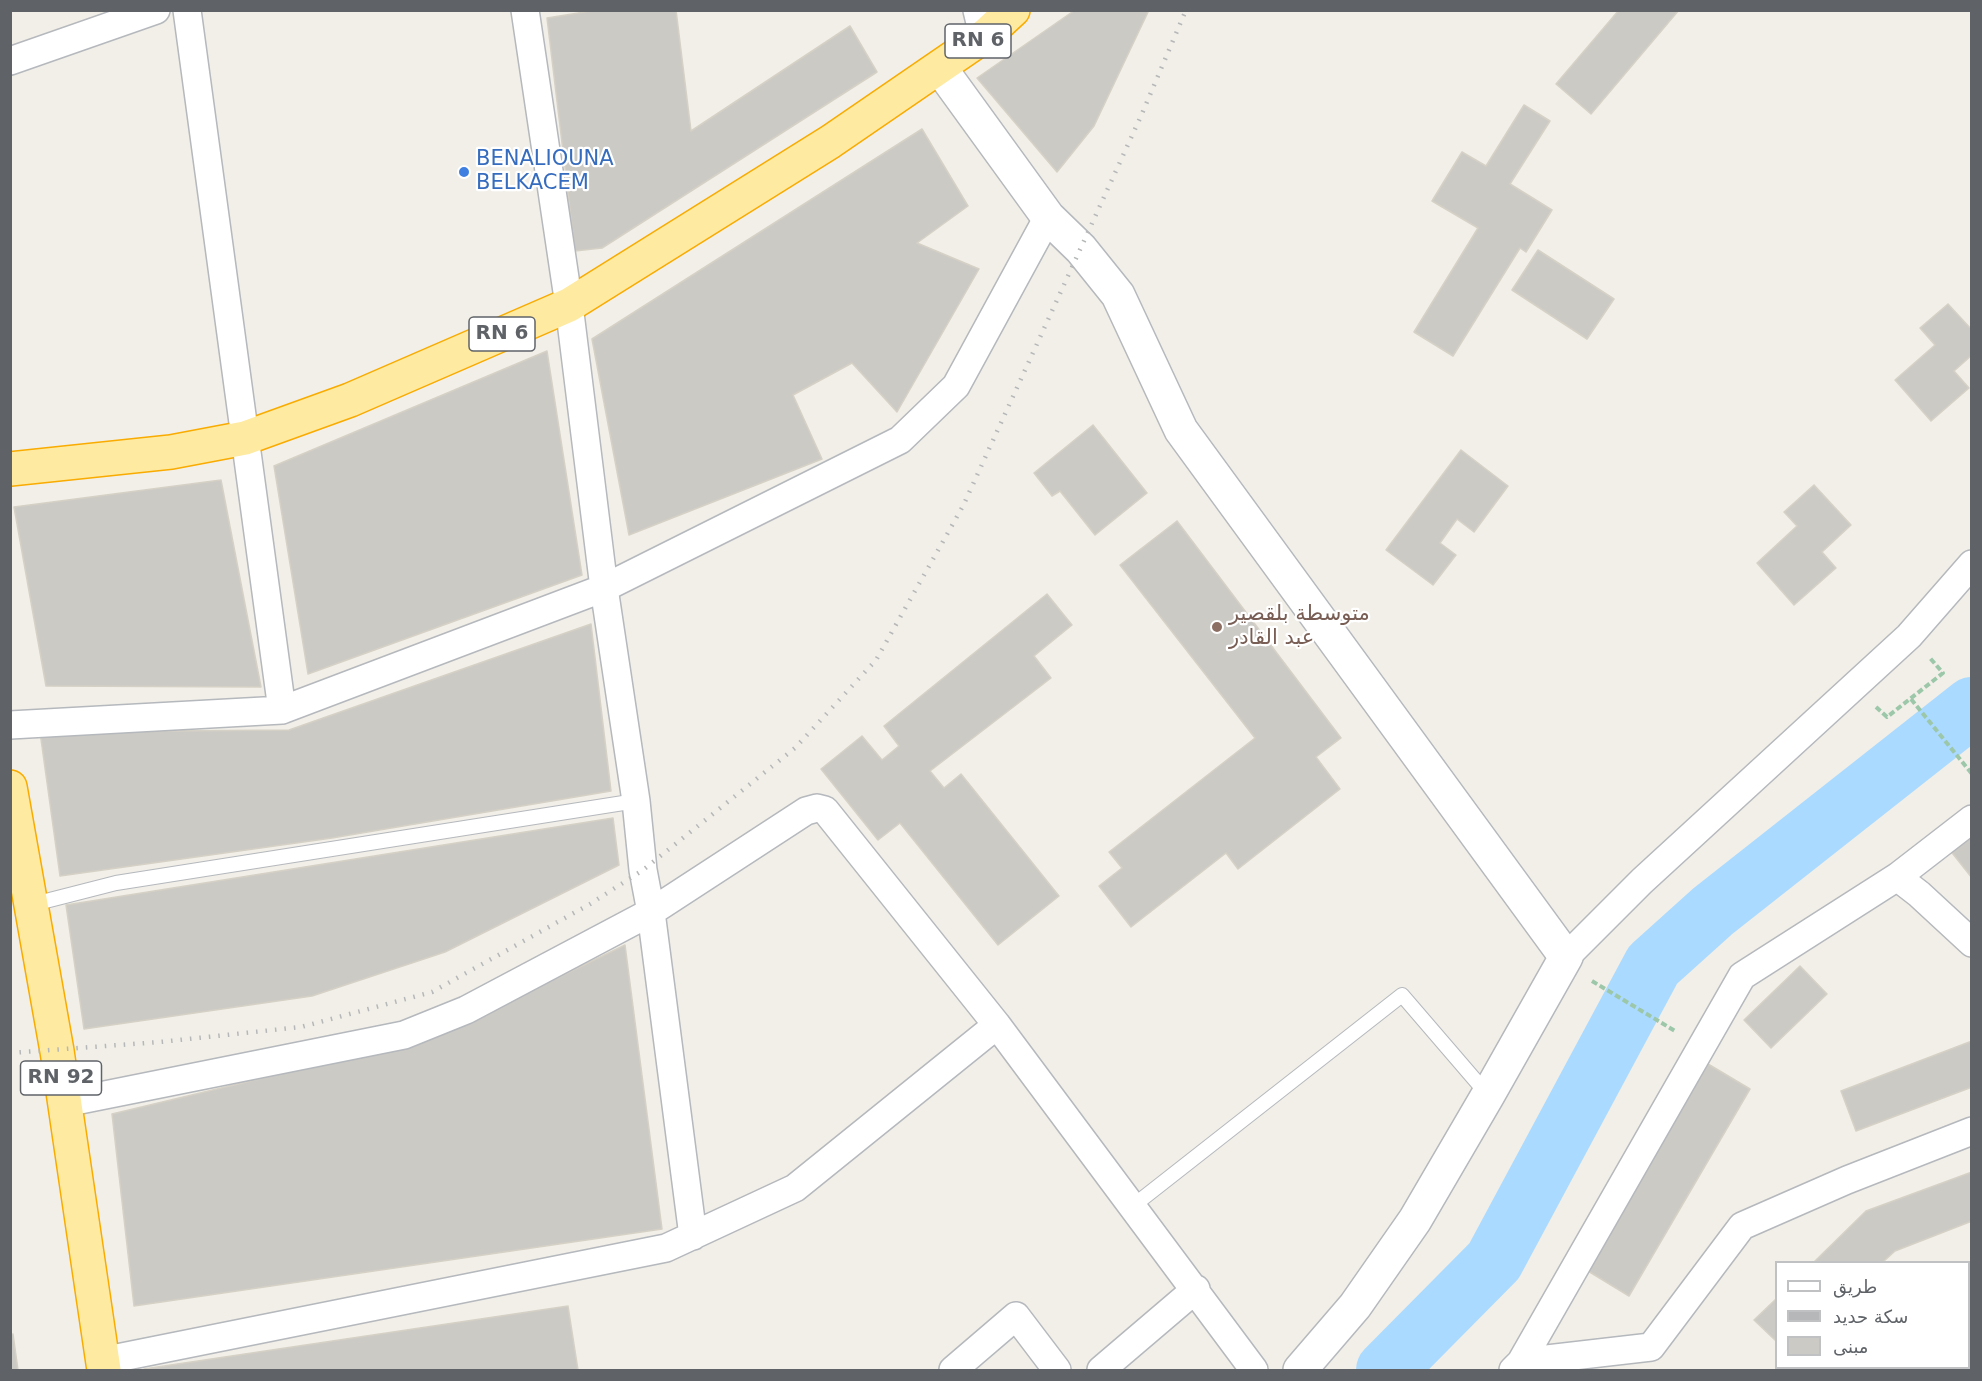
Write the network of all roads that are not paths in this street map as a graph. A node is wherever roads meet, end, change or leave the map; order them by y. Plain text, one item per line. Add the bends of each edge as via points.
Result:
1 (156, 10) edge
2 (187, 10) edge
3 (525, 10) edge
4 (1013, 10) edge
5 (983, 23) edge
6 (10, 61) edge
7 (940, 68) junction
8 (1048, 217) junction
9 (569, 305) junction
10 (245, 438) junction
11 (10, 469) edge
12 (1971, 564) edge
13 (604, 588) junction
14 (282, 710) junction
15 (10, 725) edge
16 (10, 787) edge
17 (636, 801) junction
18 (1971, 819) edge
19 (1896, 877) junction
20 (20, 905) edge
21 (651, 912) junction
22 (1971, 942) edge
23 (1566, 957) junction
24 (997, 1025) junction
25 (1488, 1095) junction
26 (65, 1103) junction
27 (1971, 1131) edge
28 (1133, 1206) junction
29 (693, 1236) junction
30 (1196, 1289) junction
31 (103, 1366) edge
32 (1517, 1366) edge
33 (953, 1371) edge
34 (1057, 1371) edge
35 (1101, 1371) edge
36 (1254, 1371) edge
37 (1300, 1371) edge

1 - 6 street
2 - 10 street
3 - 9 street
4 - 5 highway, RN 6
5 - 7 highway, RN 6
7 - 8 street
7 - 9 highway, RN 6 via 830,142
8 - 13 street via 956,386 900,440
8 - 23 street via 1081,249 1118,295 1181,430
9 - 10 highway, RN 6 via 350,400
9 - 13 street
10 - 11 highway, RN 6 via 171,452
10 - 14 street
12 - 23 street via 1909,636 1642,881
13 - 14 street
13 - 17 street
14 - 15 street
16 - 20 highway, RN 92
17 - 20 lane via 116,883
17 - 21 street
18 - 19 street
19 - 22 street
19 - 32 street via 1742,976
20 - 26 highway, RN 92
21 - 24 street via 806,811 825,810
21 - 26 street via 466,1010 404,1035
21 - 29 street
23 - 25 street
24 - 28 street
24 - 29 street via 795,1188
25 - 28 lane via 1402,995
25 - 37 street via 1415,1220 1355,1306
26 - 31 highway, RN 92
27 - 32 street via 1742,1226 1651,1347
28 - 30 street
29 - 31 street via 666,1248
30 - 35 street
30 - 36 street
33 - 34 street via 1016,1317

